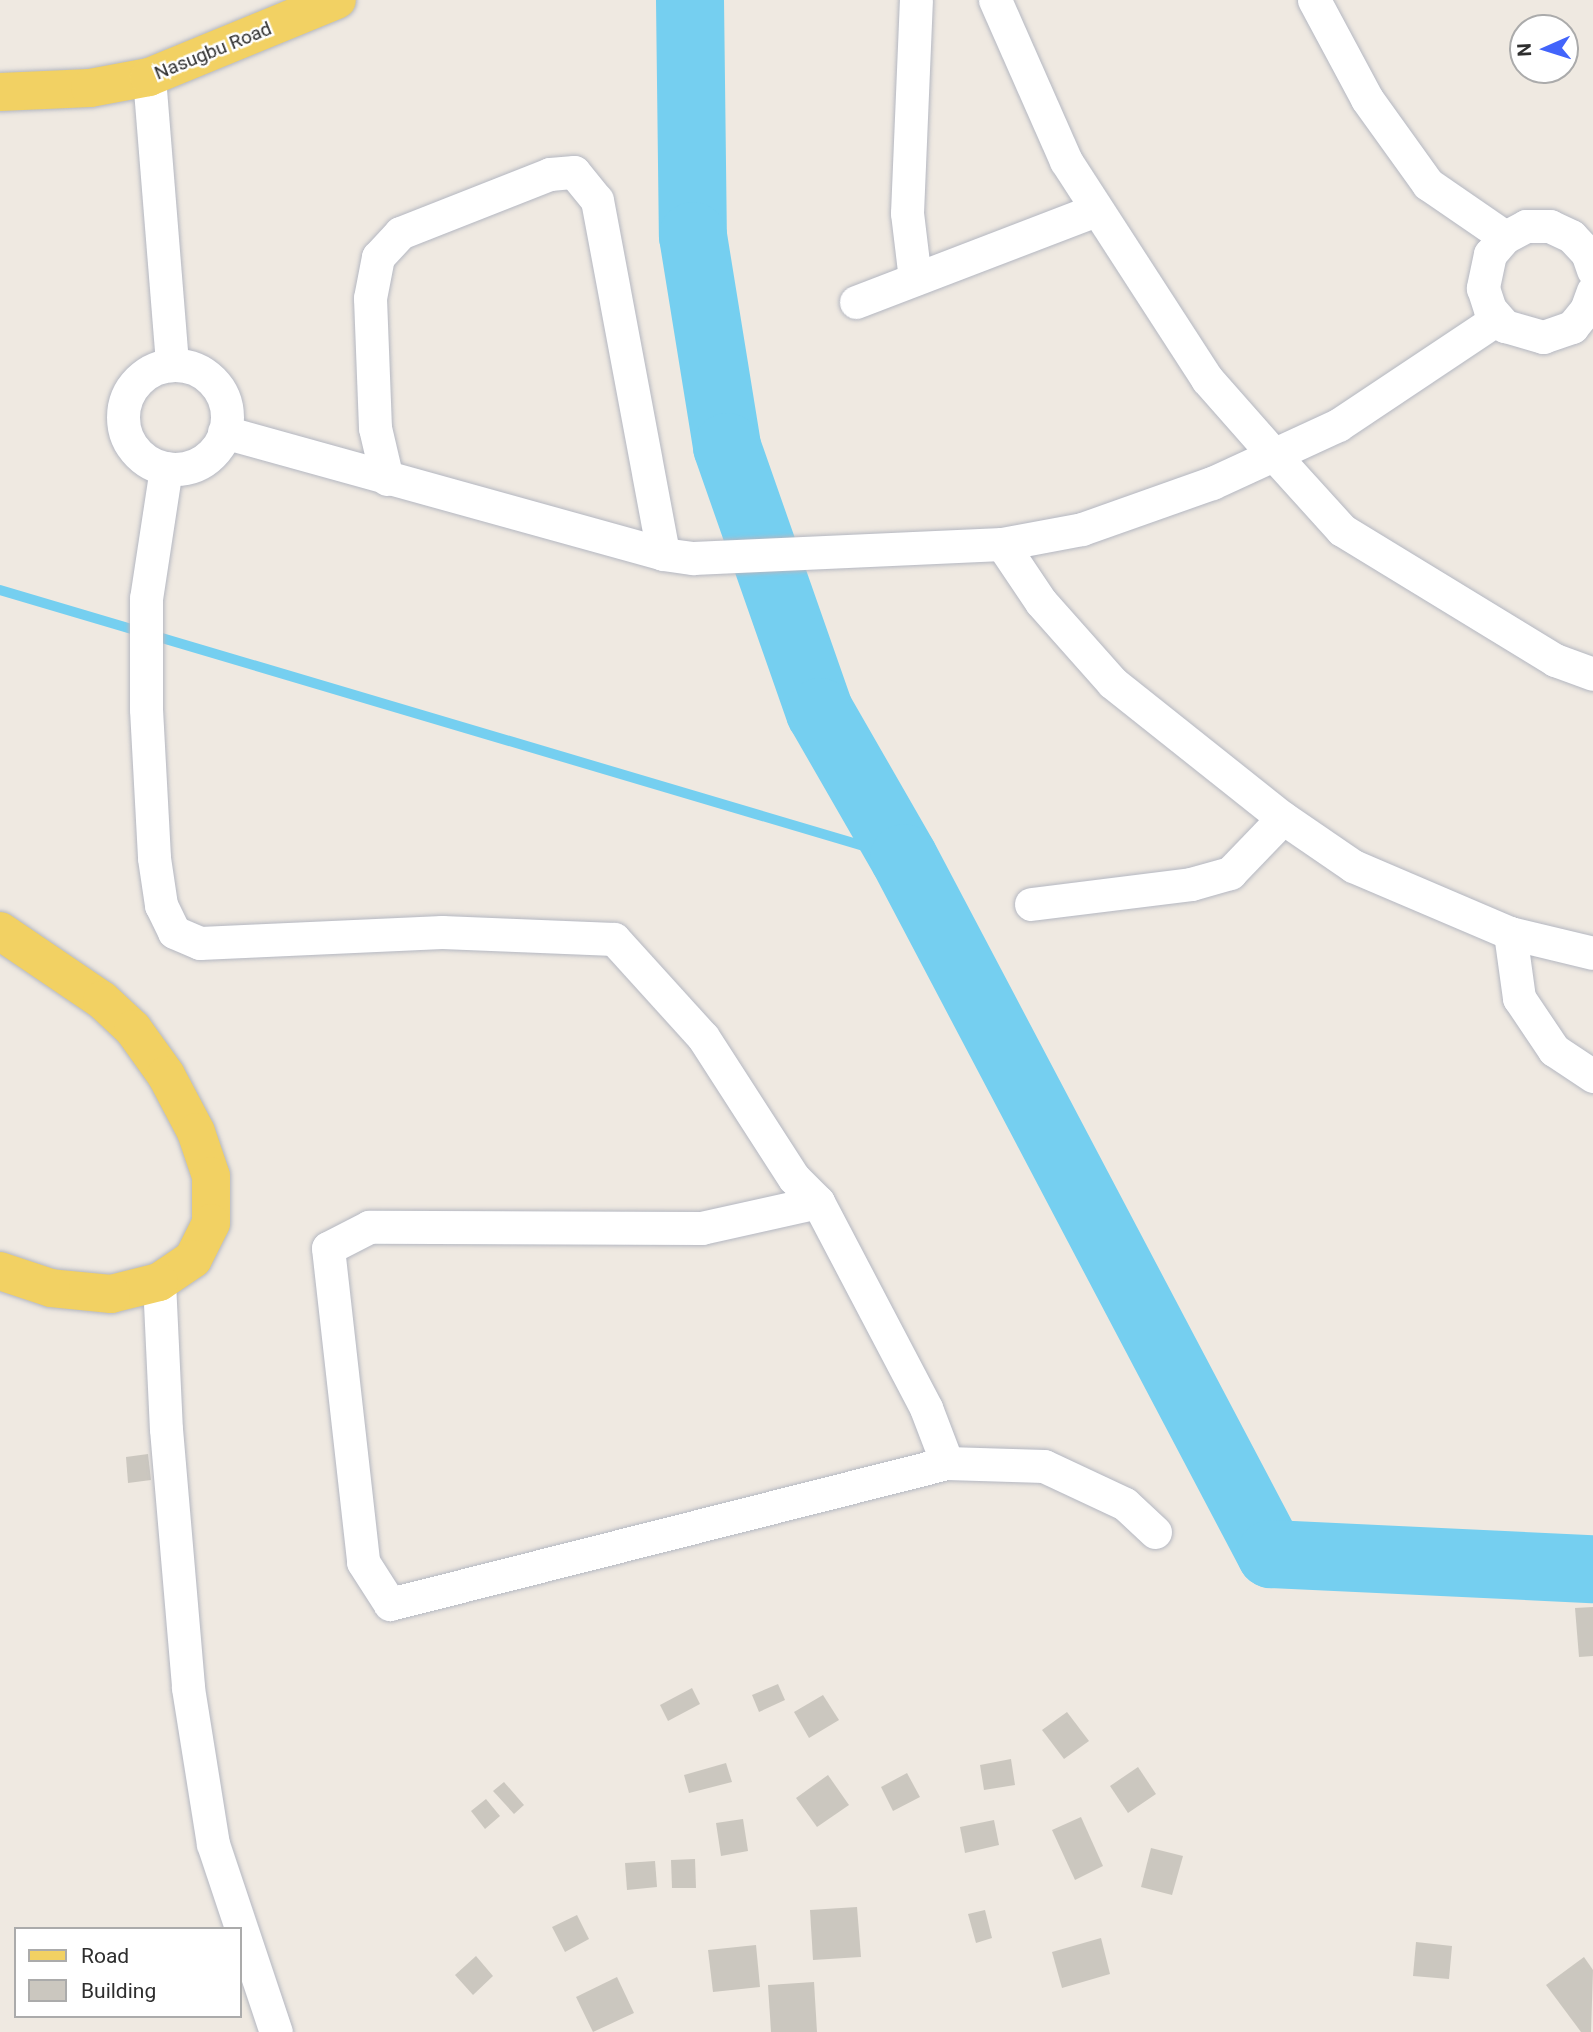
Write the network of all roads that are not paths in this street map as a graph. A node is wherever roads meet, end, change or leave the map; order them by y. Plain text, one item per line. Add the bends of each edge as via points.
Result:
1 (337, 0) edge
2 (916, 0) edge
3 (995, 0) edge
4 (1314, 0) edge
5 (149, 77) junction
6 (0, 92) edge
7 (1097, 210) junction
8 (1505, 237) junction
9 (1593, 270) edge
10 (915, 279) junction
11 (856, 302) dead end
12 (1588, 313) edge
13 (1497, 319) junction
14 (172, 365) junction
15 (224, 432) junction
16 (1274, 455) junction
17 (166, 468) junction
18 (387, 479) junction
19 (1002, 544) junction
20 (678, 556) junction
21 (1593, 674) edge
22 (1283, 818) junction
23 (1031, 904) dead end
24 (0, 931) edge
25 (1510, 933) junction
26 (1593, 953) edge
27 (1593, 1076) edge
28 (818, 1202) junction
29 (0, 1272) edge
30 (159, 1282) junction
31 (947, 1463) junction
32 (1155, 1532) dead end
33 (241, 1927) edge
34 (242, 1931) edge
35 (276, 2032) edge

1 - 5 main road, Nasugbu Road
2 - 10 street via 907,213
3 - 7 street via 1066,161
4 - 8 street via 1367,99 1428,184
5 - 6 main road, Nasugbu Road via 90,88
5 - 14 street
7 - 10 street
7 - 16 street via 1207,379
8 - 9 street via 1526,226 1561,230 1580,244
8 - 13 street via 1490,254 1483,276 1486,299
10 - 11 street
12 - 13 street via 1563,332 1544,337 1513,331
13 - 16 street via 1338,425
14 - 15 street via 194,369 212,381 223,399
14 - 17 street via 157,368 137,382 123,411 133,448 145,460
15 - 17 street via 206,459 184,469
15 - 18 street
16 - 19 street via 1212,483 1082,529
16 - 21 street via 1342,530 1555,660
17 - 28 street via 146,598 146,709 154,858 161,905 174,932 200,943 442,932 614,939 703,1037 794,1178
18 - 20 street
18 - 20 street via 375,428 370,311 378,257 400,233 550,174 574,172 597,200
19 - 20 street
19 - 22 street via 1041,602 1113,683
22 - 23 street via 1230,873 1191,884
22 - 25 street via 1353,866
24 - 30 main road via 102,1000 133,1029 166,1075 196,1132 211,1176 211,1223 193,1259
25 - 26 street
25 - 27 street via 1519,998 1554,1050
28 - 31 street via 926,1408
28 - 31 street via 702,1228 369,1227 328,1248 363,1562 390,1604
29 - 30 main road via 51,1288 111,1294
30 - 33 street via 188,1688 213,1844
31 - 32 street via 1044,1466 1125,1504
34 - 35 street

